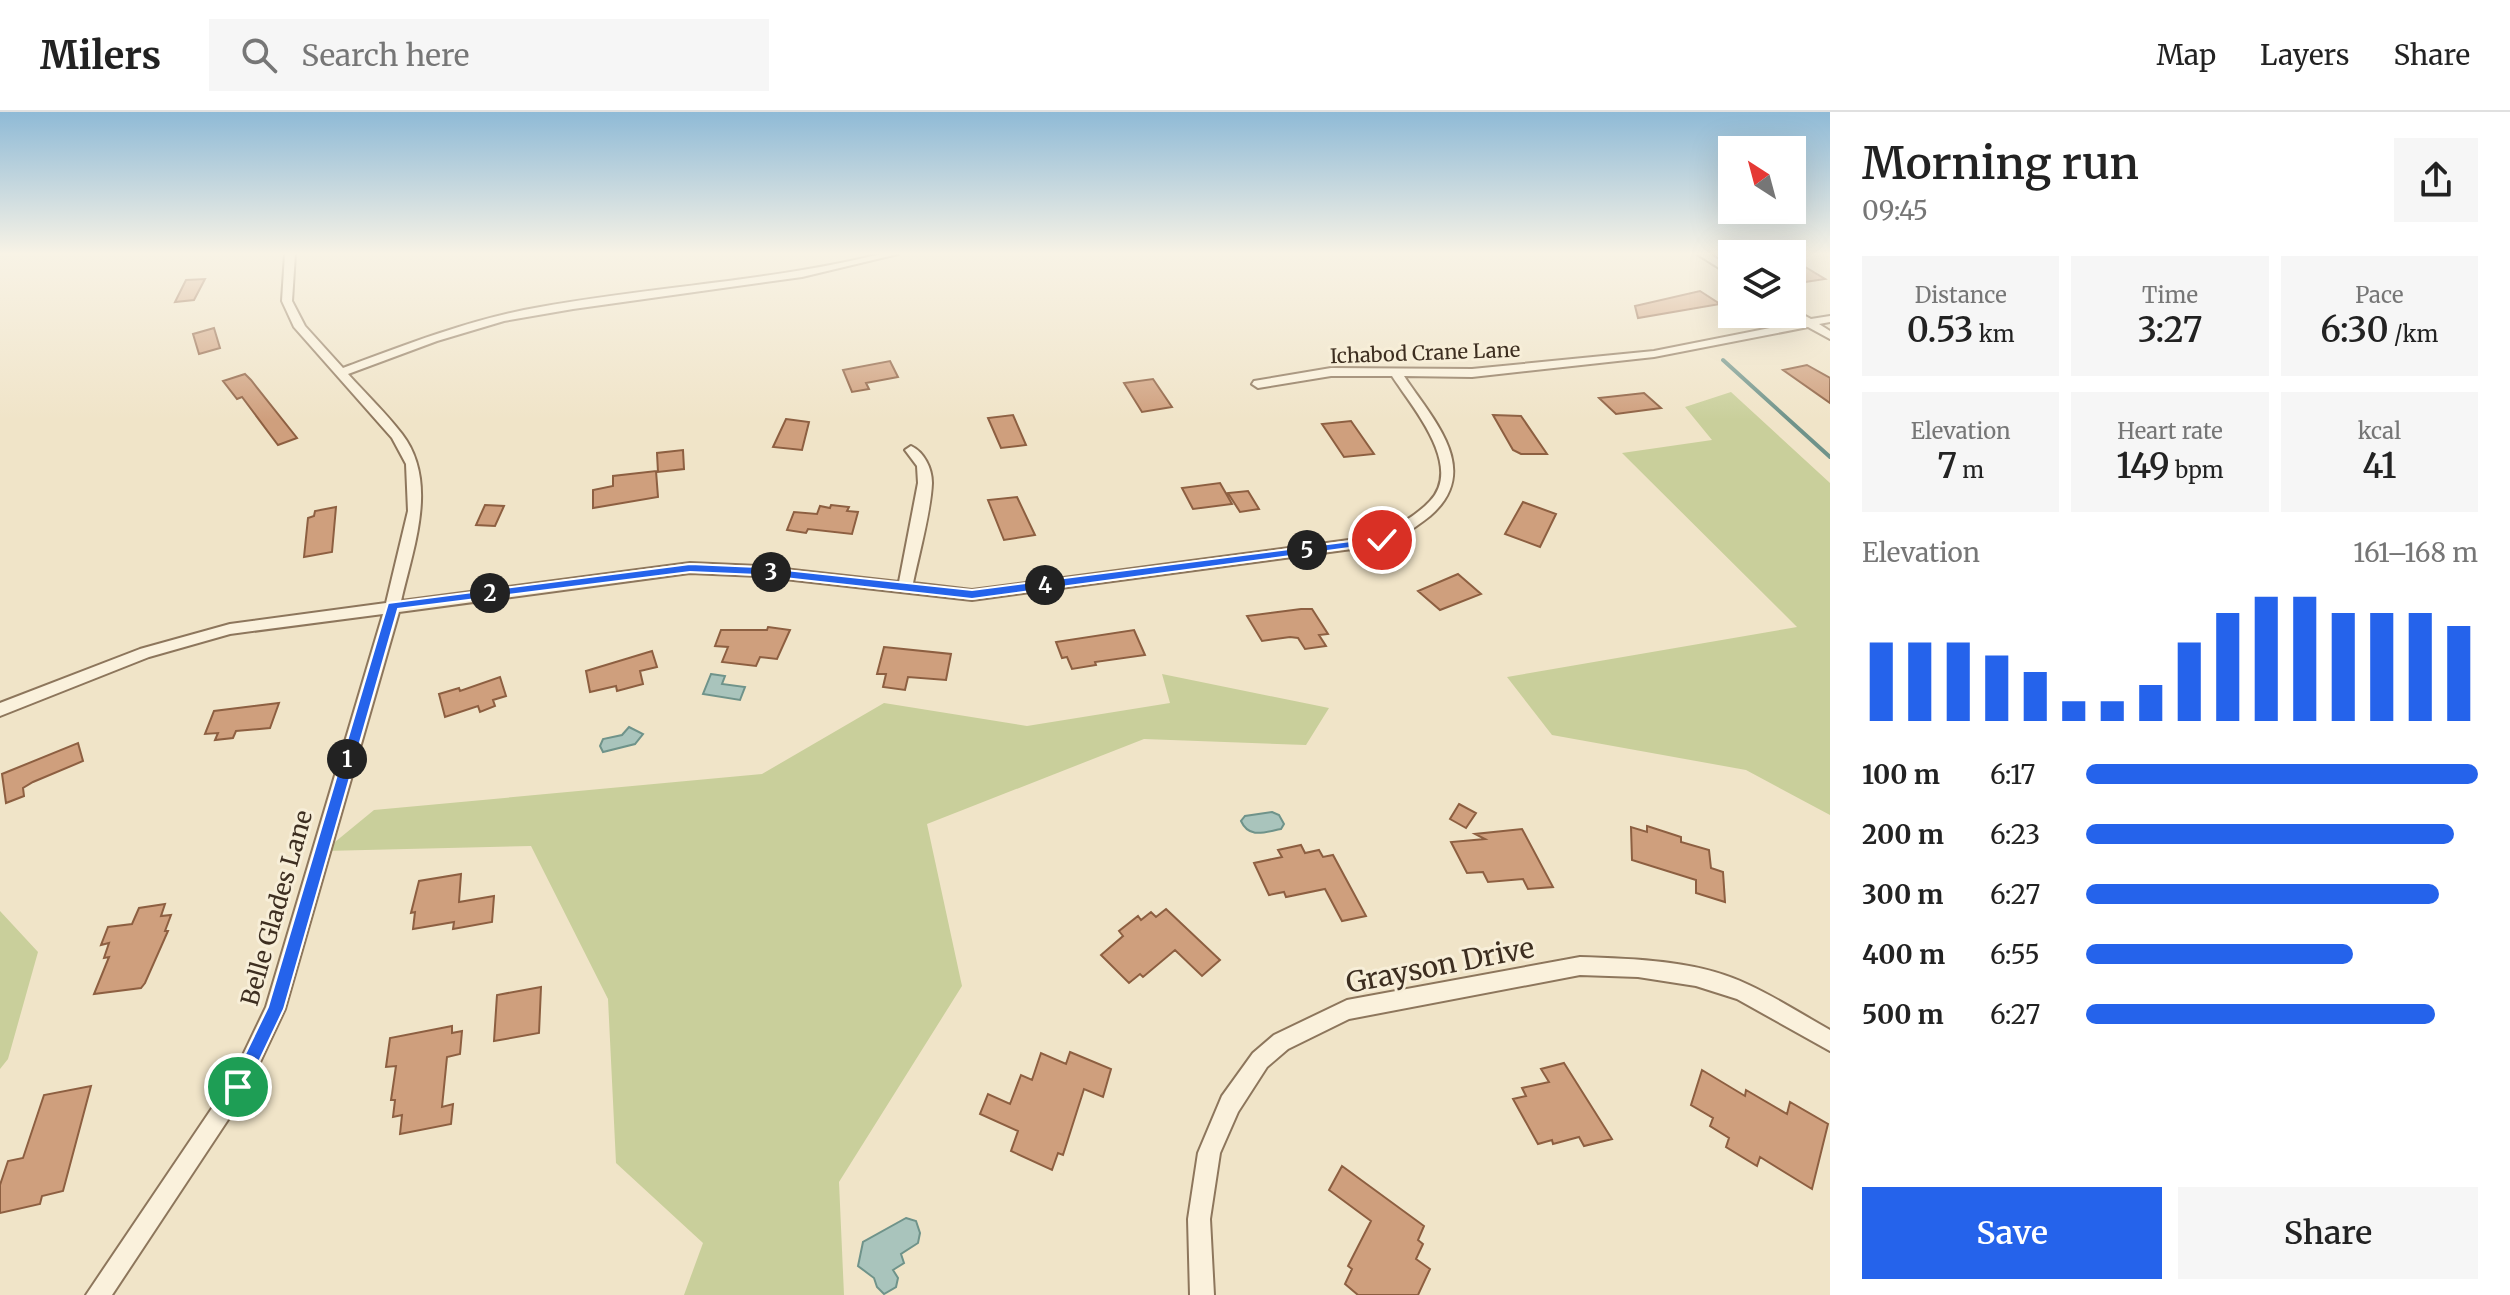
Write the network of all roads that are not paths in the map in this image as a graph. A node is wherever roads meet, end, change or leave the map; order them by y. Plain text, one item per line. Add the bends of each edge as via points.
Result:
1 (291, 309) edge
2 (559, 309) edge
3 (1830, 319) edge
4 (1806, 321) edge
5 (1809, 323) junction
6 (1830, 336) edge
7 (342, 372) junction
8 (1397, 375) junction
9 (1258, 384) dead end
10 (911, 450) dead end
11 (905, 589) junction
12 (393, 606) junction
13 (0, 710) edge
14 (1830, 1041) edge
15 (98, 1295) edge
16 (1202, 1295) edge

1 - 7 street, Belle Glades Lane via 300,327
2 - 7 street via 454,331
3 - 5 street, Ichabod Crane Lane
4 - 5 street
5 - 6 street
5 - 8 street, Ichabod Crane Lane via 1654,354
7 - 12 street, Belle Glades Lane via 384,418 412,464 415,511
8 - 9 street, Ichabod Crane Lane via 1331,372
8 - 11 street via 1446,451 1450,471 1436,507 1382,540 972,595
10 - 11 street via 923,466 925,483
11 - 12 street via 690,568
12 - 13 street via 199,636
12 - 15 street, Belle Glades Lane via 275,1009 238,1087
14 - 16 street, Grayson Drive via 1742,991 1638,968 1580,966 1347,1010 1281,1042 1260,1060 1230,1104 1209,1153 1199,1219

